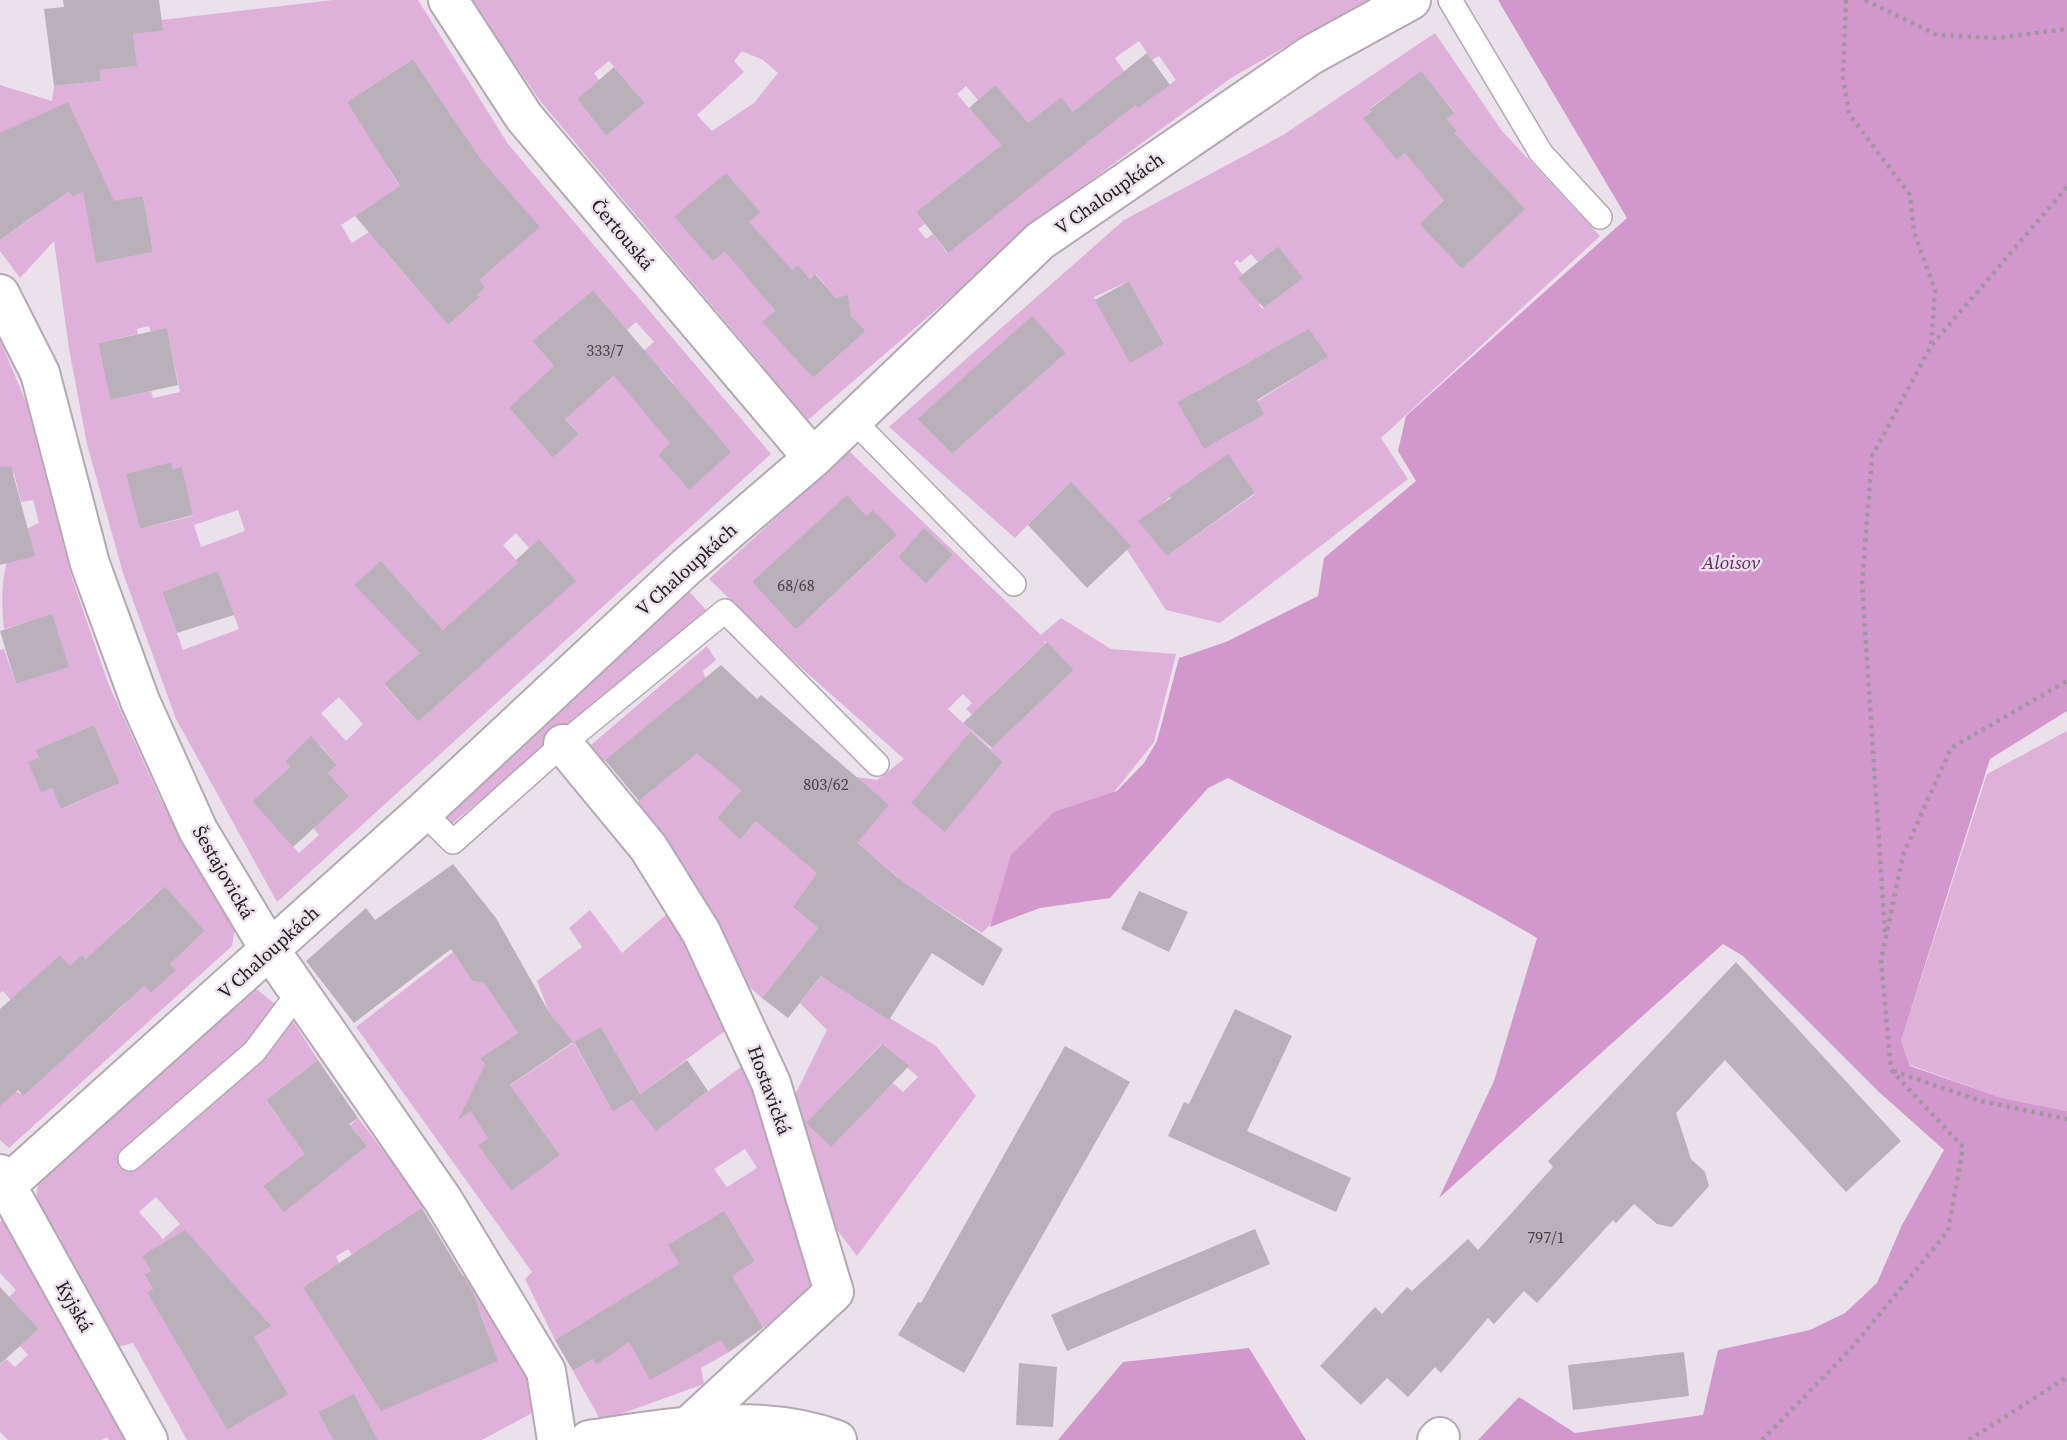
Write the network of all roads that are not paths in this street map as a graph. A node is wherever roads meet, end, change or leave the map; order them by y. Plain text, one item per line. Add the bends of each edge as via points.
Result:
1 (448, 0) edge
2 (1411, 0) edge
3 (1450, 0) edge
4 (1600, 217) dead end
5 (0, 294) edge
6 (852, 419) junction
7 (813, 457) junction
8 (1014, 584) dead end
9 (563, 744) junction
10 (877, 764) dead end
11 (423, 812) junction
12 (270, 950) junction
13 (299, 992) junction
14 (130, 1158) dead end
15 (3, 1183) edge
16 (691, 1424) junction
17 (148, 1440) edge
18 (557, 1440) edge
19 (589, 1440) edge
20 (838, 1440) edge

1 - 7 street, Čertouská via 524,117
2 - 6 street, V Chaloupkách via 1311,55 1040,241
3 - 4 lane via 1541,153
5 - 12 street, Šestajovická via 40,373 90,564 140,701 198,830
6 - 7 street, V Chaloupkách
6 - 8 lane
7 - 11 street, V Chaloupkách via 686,567
9 - 10 lane via 725,611
9 - 11 lane via 453,842
9 - 16 street, Hostavická via 648,847 701,932 771,1083 834,1292
11 - 12 street, V Chaloupkách
12 - 13 street, Šestajovická
12 - 15 street, V Chaloupkách
13 - 14 lane via 254,1052
13 - 18 street, Šestajovická via 443,1200 546,1371
15 - 17 street, Kyjská
16 - 19 street
16 - 20 street via 807,1429

